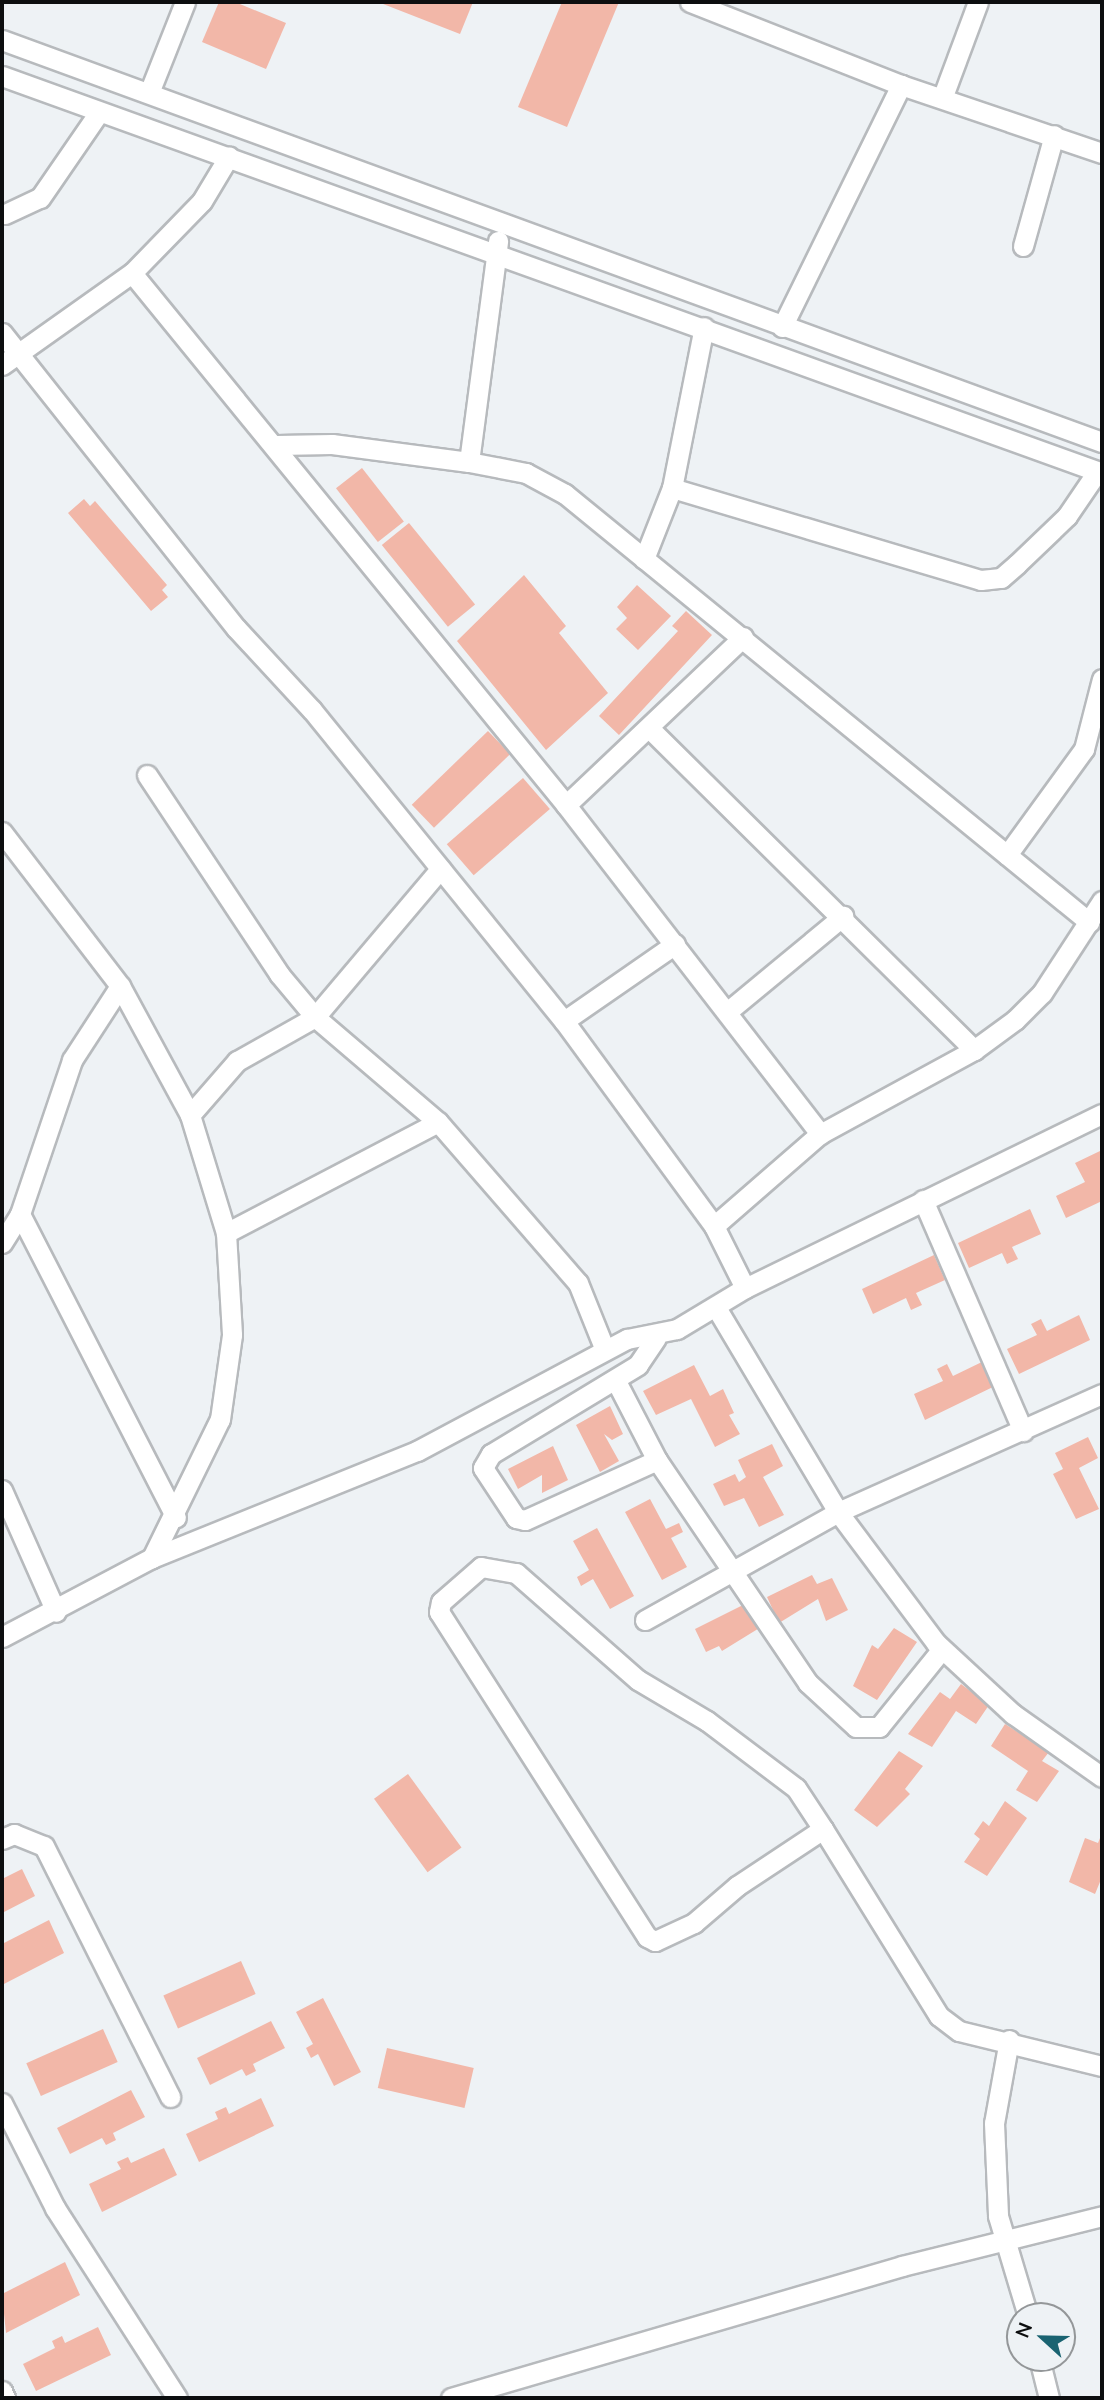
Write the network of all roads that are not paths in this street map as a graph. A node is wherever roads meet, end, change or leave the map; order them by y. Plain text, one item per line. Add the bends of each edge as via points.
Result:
1 (185, 2) edge
2 (690, 2) edge
3 (978, 2) edge
4 (2, 40) edge
5 (2, 76) edge
6 (901, 85) junction
7 (149, 93) junction
8 (943, 96) junction
9 (99, 112) junction
10 (1054, 135) junction
11 (1102, 153) edge
12 (229, 156) junction
13 (5, 214) dead end
14 (504, 224) junction
15 (1023, 246) dead end
16 (494, 252) junction
17 (132, 273) junction
18 (704, 327) junction
19 (782, 327) junction
20 (2, 333) edge
21 (9, 359) edge
22 (1102, 442) edge
23 (277, 445) junction
24 (469, 461) junction
25 (1100, 472) edge
26 (672, 488) junction
27 (644, 559) junction
28 (743, 637) junction
29 (1102, 679) edge
30 (649, 728) junction
31 (147, 775) dead end
32 (566, 805) junction
33 (2, 832) edge
34 (1007, 855) junction
35 (440, 869) junction
36 (1102, 901) edge
37 (843, 916) junction
38 (1089, 922) junction
39 (675, 944) junction
40 (120, 986) junction
41 (727, 1012) junction
42 (315, 1017) junction
43 (564, 1021) junction
44 (974, 1050) junction
45 (1102, 1114) edge
46 (190, 1115) junction
47 (438, 1122) junction
48 (820, 1134) junction
49 (923, 1200) junction
50 (20, 1214) junction
51 (714, 1226) junction
52 (226, 1233) junction
53 (2, 1243) edge
54 (745, 1288) junction
55 (717, 1309) junction
56 (656, 1338) junction
57 (605, 1350) junction
58 (616, 1381) junction
59 (1102, 1394) edge
60 (1023, 1432) junction
61 (657, 1460) junction
62 (2, 1490) edge
63 (838, 1512) junction
64 (176, 1517) junction
65 (152, 1558) junction
66 (736, 1570) junction
67 (56, 1612) junction
68 (645, 1620) dead end
69 (2, 1637) edge
70 (942, 1649) junction
71 (1102, 1777) edge
72 (823, 1829) junction
73 (2, 1839) edge
74 (1009, 2040) junction
75 (1102, 2067) edge
76 (170, 2097) dead end
77 (2, 2103) edge
78 (1102, 2216) edge
79 (1008, 2242) junction
80 (1024, 2302) edge
81 (1042, 2372) edge
82 (2, 2391) edge
83 (5, 2398) edge
84 (177, 2398) edge
85 (451, 2398) edge
86 (1049, 2398) edge

1 - 7 street
2 - 6 street
3 - 8 street
4 - 7 street
5 - 9 street
6 - 8 street
6 - 19 street
7 - 14 street
8 - 10 street
9 - 12 street
9 - 13 street via 48,189
10 - 11 street
10 - 15 street
12 - 16 street
12 - 17 street via 202,201
14 - 16 street
14 - 19 street
16 - 18 street
16 - 24 street
17 - 21 street
17 - 23 street
18 - 25 street
18 - 26 street
19 - 22 street
20 - 21 street
21 - 35 street via 236,628 312,710
23 - 24 street via 332,444
23 - 32 street
24 - 27 street via 526,473 565,494
25 - 26 street via 1067,516 1017,564 1000,578 981,580
26 - 27 street
27 - 28 street
28 - 30 street
28 - 34 street
29 - 34 street via 1084,749
30 - 32 street
30 - 37 street
31 - 42 street via 279,974
32 - 39 street
33 - 40 street
34 - 38 street
35 - 42 street
35 - 43 street
36 - 38 street
37 - 41 street
37 - 44 street
38 - 44 street via 1042,993
39 - 41 street
39 - 43 street
40 - 46 street
40 - 50 street via 72,1060
41 - 48 street
42 - 46 street via 237,1061
42 - 47 street
43 - 51 street
44 - 48 street
45 - 49 street
46 - 52 street
47 - 52 street
47 - 57 street via 578,1283 595,1312
48 - 51 street
49 - 54 street
49 - 60 street
50 - 53 street
50 - 64 street
51 - 54 street
52 - 64 street via 232,1335 220,1419
54 - 55 street
55 - 56 street
55 - 63 street
56 - 57 street via 626,1339
56 - 58 street via 648,1357
57 - 65 street via 555,1382 417,1451
58 - 61 street
58 - 61 street via 491,1454 484,1477 516,1518 525,1520
59 - 60 street
60 - 63 street
61 - 66 street
62 - 67 street
63 - 66 street
63 - 70 street
64 - 65 street
65 - 67 street
66 - 68 street
66 - 70 street via 808,1683 856,1727 879,1727
67 - 69 street
70 - 71 street via 1013,1714
72 - 72 street via 787,1780 638,1680 516,1573 481,1567 441,1602 439,1612 647,1937 655,1941 694,1923 737,1886
72 - 74 street via 939,2016 959,2031
73 - 76 street via 27,1836 44,1846
74 - 75 street
74 - 79 street via 993,2148 998,2216
77 - 84 street via 55,2208
78 - 79 street
79 - 80 street
79 - 85 street via 902,2266
81 - 86 street
82 - 83 street

